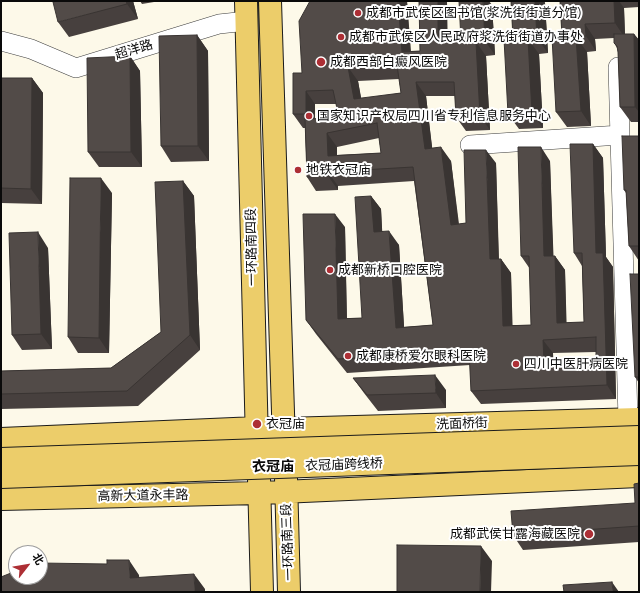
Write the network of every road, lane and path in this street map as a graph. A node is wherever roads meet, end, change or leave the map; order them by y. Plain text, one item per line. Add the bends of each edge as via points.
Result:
1 (270, 1) edge
2 (247, 11) edge
3 (1, 41) edge
4 (618, 67) edge
5 (620, 135) junction
6 (470, 145) dead end
7 (631, 282) edge
8 (635, 425) edge
9 (257, 428) junction
10 (284, 429) junction
11 (1, 439) edge
12 (639, 454) edge
13 (1, 459) edge
14 (639, 476) edge
15 (1, 477) edge
16 (286, 491) junction
17 (259, 493) junction
18 (1, 499) edge
19 (262, 592) edge
20 (289, 592) edge

1 - 10 main road, 一环路南四段
2 - 3 street, 超洋路 via 219,24 76,68 31,49
2 - 9 main road, 一环路南四段
4 - 5 street
5 - 6 street
5 - 7 street
7 - 8 street
8 - 10 main road, 洗面桥街
8 - 13 main road, 衣冠庙跨线桥, bridge
9 - 10 main road
9 - 11 main road
9 - 17 main road, 一环路南四段
10 - 16 main road, 一环路南四段
12 - 15 main road, 衣冠庙跨线桥, bridge
14 - 16 main road
16 - 17 main road, 高新大道永丰路
16 - 20 main road, 一环路南三段
17 - 18 main road, 高新大道永丰路
17 - 19 main road, 一环路南三段

